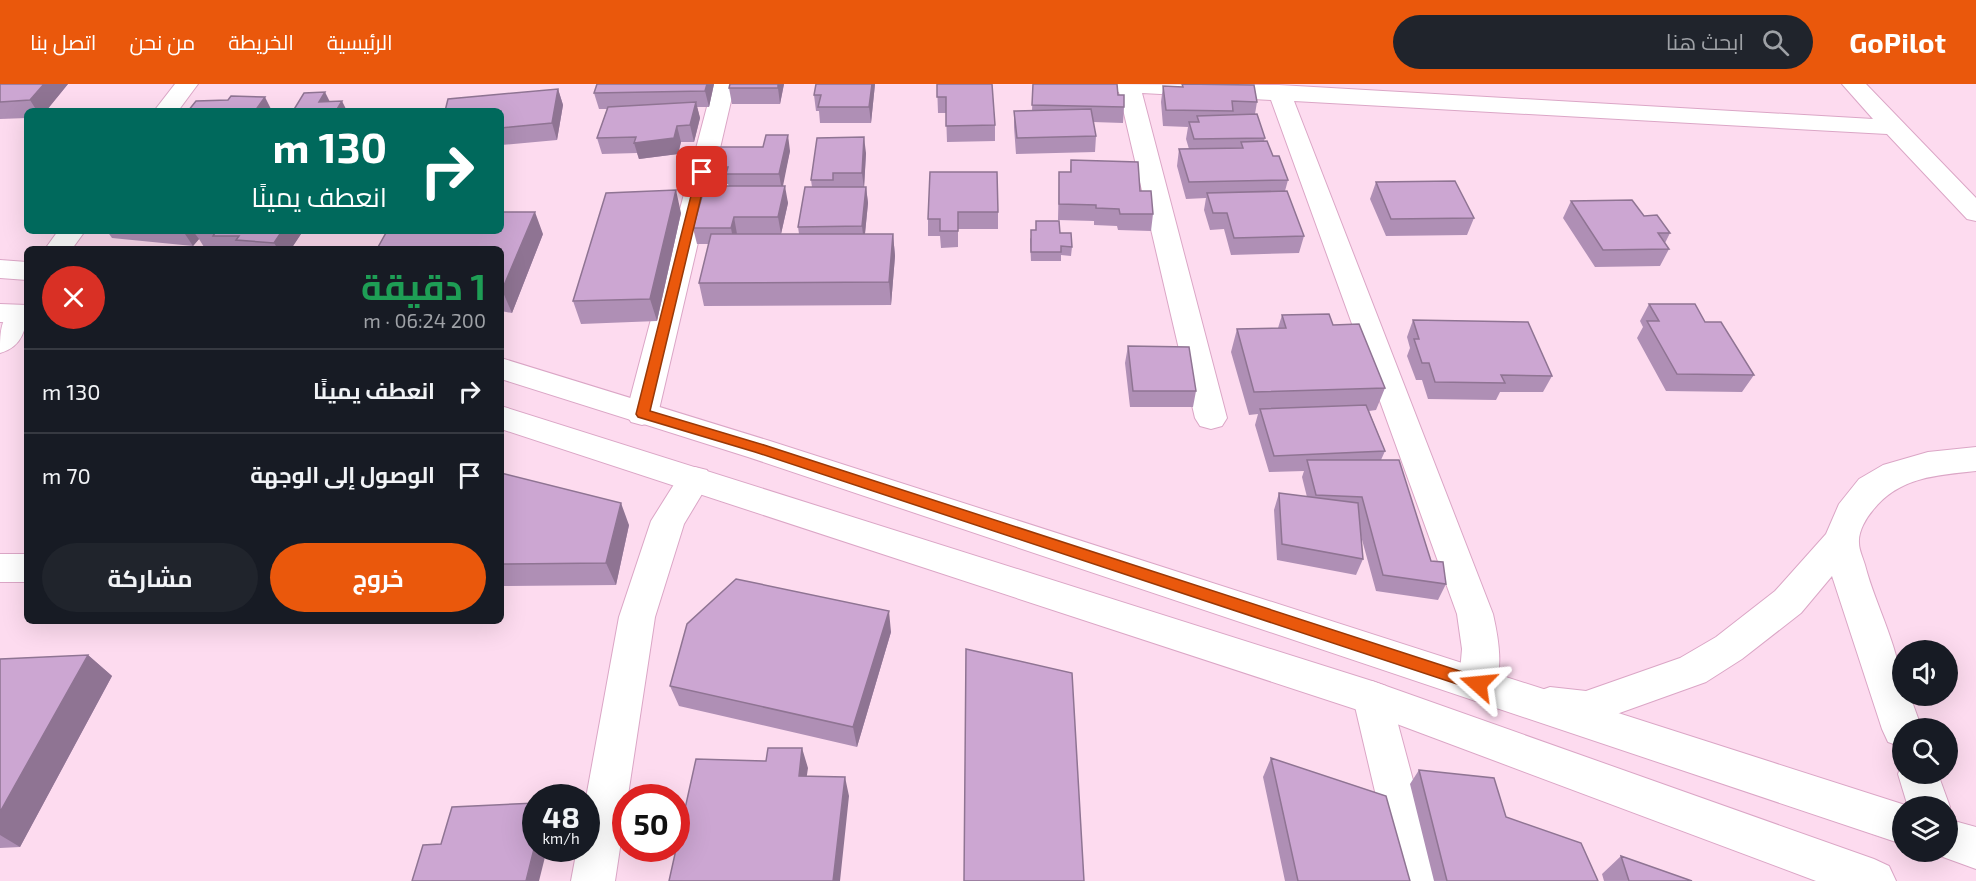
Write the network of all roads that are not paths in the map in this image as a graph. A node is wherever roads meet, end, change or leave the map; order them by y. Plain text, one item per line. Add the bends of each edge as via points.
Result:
1 (187, 84) edge
2 (724, 84) edge
3 (1101, 84) edge
4 (1853, 84) edge
5 (1130, 86) junction
6 (1279, 92) junction
7 (168, 108) edge
8 (1896, 127) junction
9 (1976, 213) edge
10 (70, 234) edge
11 (60, 246) edge
12 (0, 269) edge
13 (24, 271) edge
14 (17, 314) edge
15 (0, 343) edge
16 (504, 369) edge
17 (642, 414) junction
18 (504, 418) edge
19 (1211, 418) dead end
20 (1976, 459) edge
21 (695, 479) junction
22 (1841, 541) junction
23 (0, 568) edge
24 (24, 568) edge
25 (1478, 684) junction
26 (1372, 699) junction
27 (1533, 702) junction
28 (1898, 718) edge
29 (1892, 821) edge
30 (1958, 842) edge
31 (1976, 848) edge
32 (593, 881) edge
33 (1419, 881) edge
34 (1874, 881) edge

1 - 7 street
2 - 17 street
3 - 5 street
4 - 8 street
5 - 6 street
5 - 19 street
6 - 8 street
6 - 25 street via 1475,614 1482,661
8 - 9 street
10 - 11 street
12 - 13 street
14 - 15 street
16 - 17 street
17 - 25 street via 771,452
18 - 21 street
20 - 22 street via 1894,474 1871,488 1851,513
21 - 26 street
21 - 32 street via 668,521 638,617
22 - 27 street via 1788,603 1749,635 1693,670 1586,708
22 - 28 street via 1852,585
23 - 24 street
25 - 27 street
26 - 33 street
26 - 34 street
27 - 29 street
30 - 31 street

